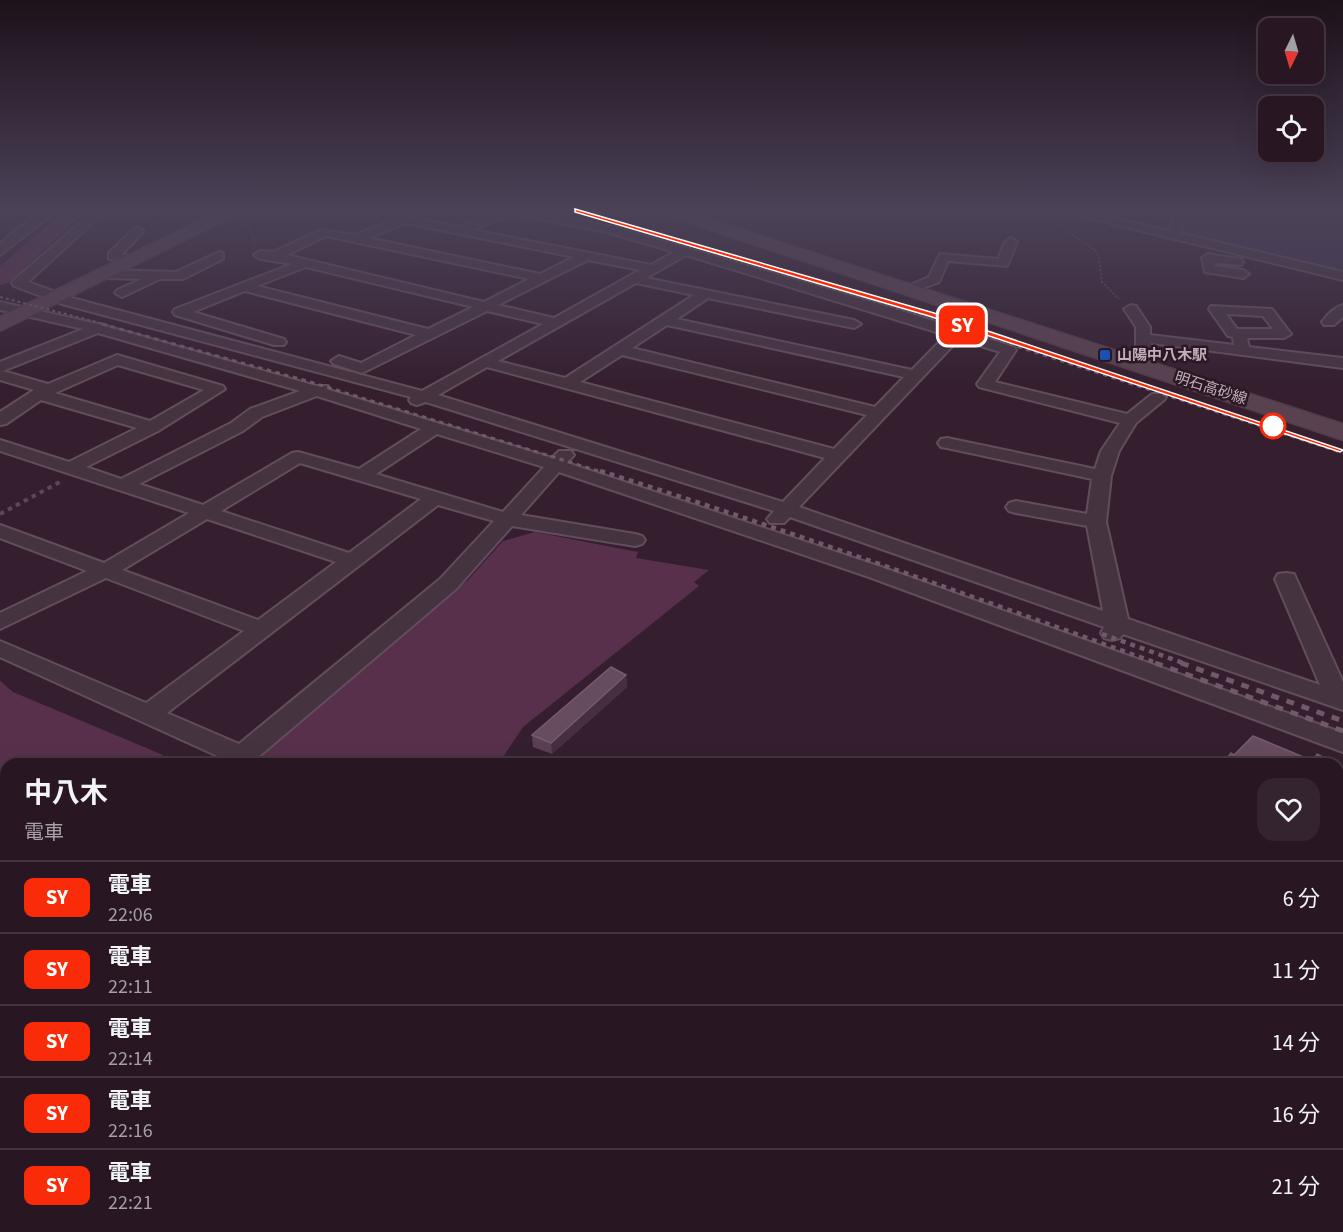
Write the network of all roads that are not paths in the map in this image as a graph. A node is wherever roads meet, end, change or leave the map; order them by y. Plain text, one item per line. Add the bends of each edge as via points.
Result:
1 (35, 268) edge
2 (114, 268) edge
3 (193, 268) edge
4 (291, 268) edge
5 (323, 268) edge
6 (497, 268) edge
7 (560, 268) edge
8 (652, 268) edge
9 (741, 268) edge
10 (845, 268) edge
11 (939, 268) edge
12 (1260, 268) edge
13 (103, 274) junction
14 (158, 276) junction
15 (1343, 277) edge
16 (541, 278) junction
17 (634, 279) junction
18 (244, 287) junction
19 (908, 289) junction
20 (122, 292) dead end
21 (705, 294) junction
22 (56, 297) junction
23 (0, 306) edge
24 (486, 306) junction
25 (875, 307) junction
26 (1131, 309) dead end
27 (1343, 309) edge
28 (30, 311) junction
29 (664, 321) junction
30 (1329, 322) dead end
31 (556, 323) junction
32 (854, 324) junction
33 (0, 325) edge
34 (97, 328) junction
35 (1239, 333) dead end
36 (429, 334) junction
37 (955, 334) junction
38 (1143, 338) junction
39 (620, 350) junction
40 (1243, 351) junction
41 (819, 354) junction
42 (485, 362) junction
43 (1343, 363) edge
44 (0, 367) edge
45 (1152, 369) junction
46 (0, 375) edge
47 (915, 375) junction
48 (348, 376) junction
49 (567, 384) junction
50 (318, 391) junction
51 (44, 392) junction
52 (424, 396) junction
53 (1158, 397) dead end
54 (879, 413) junction
55 (392, 414) junction
56 (0, 420) edge
57 (1130, 420) junction
58 (152, 427) junction
59 (435, 427) junction
60 (1343, 432) edge
61 (947, 443) dead end
62 (578, 444) junction
63 (0, 445) edge
64 (838, 456) junction
65 (555, 463) junction
66 (75, 470) junction
67 (362, 476) junction
68 (1102, 476) junction
69 (123, 486) junction
70 (435, 498) junction
71 (1016, 507) dead end
72 (787, 509) junction
73 (205, 512) junction
74 (507, 519) junction
75 (1096, 522) junction
76 (763, 533) junction
77 (4, 535) edge
78 (635, 540) dead end
79 (353, 561) junction
80 (107, 570) junction
81 (1286, 579) dead end
82 (0, 622) edge
83 (1117, 623) junction
84 (260, 629) junction
85 (0, 648) edge
86 (1103, 653) junction
87 (1341, 702) edge
88 (149, 714) junction
89 (1343, 743) edge
90 (233, 758) edge
91 (239, 758) edge

1 - 22 street via 19,283
2 - 13 main road
3 - 14 street via 178,276
4 - 18 street
5 - 24 street
6 - 16 street
7 - 16 street
8 - 17 street
9 - 25 street
10 - 19 main road, 明石高砂線
11 - 19 street via 934,279
12 - 15 street
13 - 14 street
13 - 22 main road
14 - 20 street
16 - 24 street
17 - 21 street
17 - 31 street
18 - 36 street
18 - 36 street via 180,312 362,368
19 - 45 main road, 明石高砂線
21 - 29 street
21 - 32 street
22 - 28 main road
22 - 48 street
23 - 28 street
24 - 31 street
24 - 36 street
25 - 32 street
25 - 37 street
26 - 38 street via 1143,327
27 - 30 street
28 - 33 main road
28 - 34 street
29 - 39 street
29 - 41 street
31 - 42 street
32 - 41 street
34 - 44 street
34 - 50 street
35 - 40 street
37 - 47 street
37 - 57 street via 1009,350 985,384
38 - 40 street
38 - 45 street via 1144,359
39 - 49 street
39 - 54 street
40 - 43 street
41 - 47 street
42 - 49 street
42 - 52 street
45 - 60 main road, 明石高砂線
46 - 51 street
47 - 54 street
48 - 50 street
48 - 52 street
49 - 64 street
50 - 55 street
50 - 69 street via 256,413 237,427
51 - 56 street
51 - 58 street
51 - 58 street via 117,360 218,389
52 - 55 street
52 - 62 street
53 - 57 street
54 - 64 street
55 - 59 street
57 - 68 street via 1110,450
58 - 66 street
59 - 65 street
59 - 67 street
61 - 68 street
62 - 65 street
62 - 72 street
63 - 66 street
64 - 72 street
65 - 74 street
65 - 76 street
66 - 69 street
67 - 70 street
67 - 73 street via 298,457
68 - 75 street
69 - 73 street
70 - 74 street
70 - 79 street
71 - 75 street
72 - 76 street
72 - 83 street
73 - 79 street
73 - 80 street
74 - 78 street
74 - 91 street via 448,584
75 - 83 street
76 - 86 street
77 - 80 street
79 - 84 street
80 - 82 street
80 - 84 street
81 - 87 street
83 - 86 street
83 - 87 street
84 - 88 street
85 - 88 street
86 - 89 street
88 - 90 street

